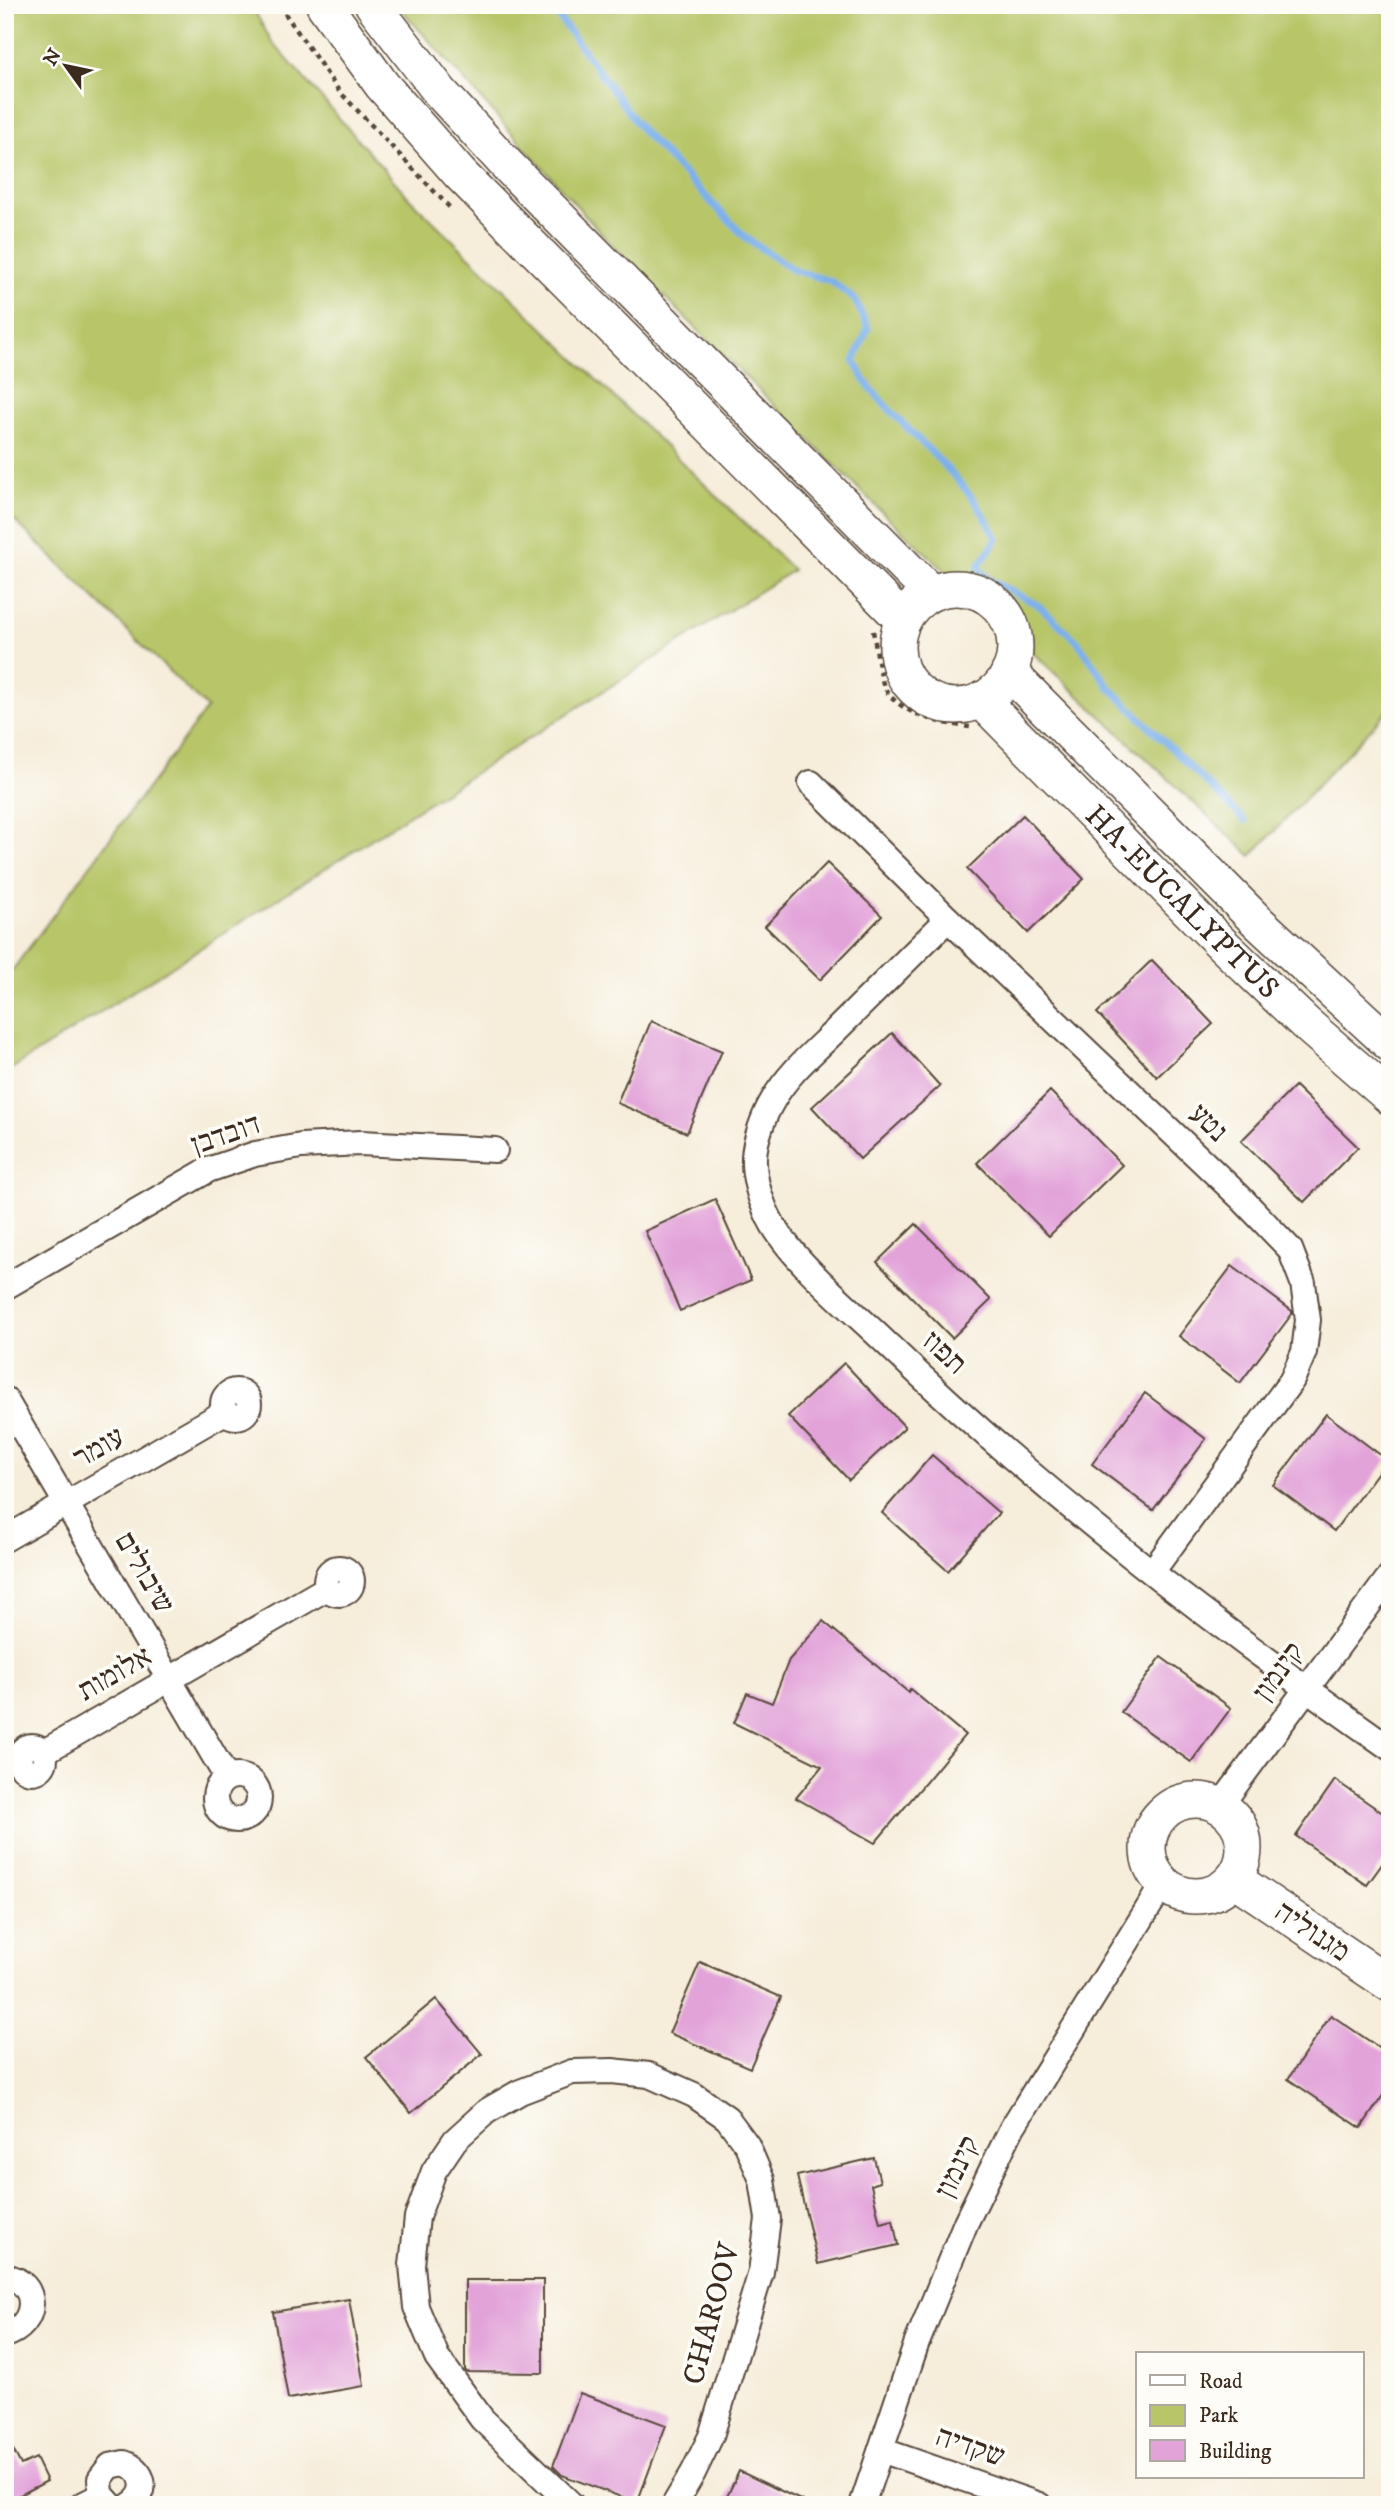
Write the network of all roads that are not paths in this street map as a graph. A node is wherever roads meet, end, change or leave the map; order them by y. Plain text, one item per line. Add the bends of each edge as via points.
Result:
1 (324, 5) edge
2 (373, 5) edge
3 (931, 593) junction
4 (903, 620) junction
5 (1009, 672) junction
6 (981, 700) junction
7 (811, 783) dead end
8 (948, 919) junction
9 (1390, 1044) edge
10 (1390, 1097) edge
11 (495, 1150) dead end
12 (5, 1287) edge
13 (5, 1399) edge
14 (225, 1412) dead end
15 (67, 1503) junction
16 (5, 1539) edge
17 (1152, 1572) junction
18 (1390, 1576) edge
19 (327, 1588) dead end
20 (170, 1679) junction
21 (1305, 1689) junction
22 (1390, 1748) edge
23 (44, 1752) dead end
24 (227, 1778) dead end
25 (1220, 1806) junction
26 (1234, 1879) junction
27 (1163, 1884) junction
28 (1390, 1984) edge
29 (5, 2276) edge
30 (5, 2335) edge
31 (881, 2450) junction
32 (98, 2502) edge
33 (131, 2505) edge
34 (572, 2505) edge
35 (674, 2505) edge
36 (862, 2505) edge
37 (1039, 2505) edge

1 - 4 main road via 383,85 460,174
2 - 3 main road via 440,92 508,166
3 - 4 main road
3 - 5 main road via 951,588 977,591 1003,610 1015,639
4 - 6 main road via 897,639 900,669 911,687 939,704 966,706
5 - 6 main road via 995,692
5 - 9 main road, HA-EUCALYPTUS via 1259,923
6 - 10 main road, HA-EUCALYPTUS via 1223,945
7 - 8 street, נטע
8 - 17 street, נטע via 1249,1206 1290,1249 1303,1283 1308,1320 1304,1352 1292,1380
8 - 17 street, תפוז via 794,1071 772,1100 754,1156 758,1189 773,1225 796,1256 916,1372 1051,1491
11 - 12 street, דובדבן via 361,1143 255,1154 208,1170
13 - 15 street, שיבולים
14 - 15 street, עומר
15 - 16 street, עומר
15 - 20 street, שיבולים
17 - 21 street, תפוז
18 - 21 street, קינמון
19 - 20 street, אלומות
20 - 23 street, אלומות
20 - 24 street, שיבולים
21 - 22 street, תפוז
21 - 25 street, קינמון
25 - 26 main road via 1231,1814 1244,1839 1245,1853
25 - 27 main road via 1207,1801 1179,1803 1157,1820 1147,1846 1154,1873
26 - 27 main road via 1207,1896 1176,1893
26 - 28 main road, מגנוליה
27 - 31 street, קינמון via 1012,2128 971,2210 916,2346
29 - 30 street via 23,2284 31,2300 28,2320
31 - 36 street, קינמון
31 - 37 street, שקדיה
32 - 33 street via 103,2472 124,2463 138,2470 143,2481 140,2496
34 - 35 street, CHAROOV via 482,2418 437,2357 416,2307 412,2265 417,2217 434,2171 455,2140 487,2111 520,2092 572,2072 612,2071 649,2075 694,2095 727,2118 747,2145 762,2180 768,2218 761,2272 711,2436

